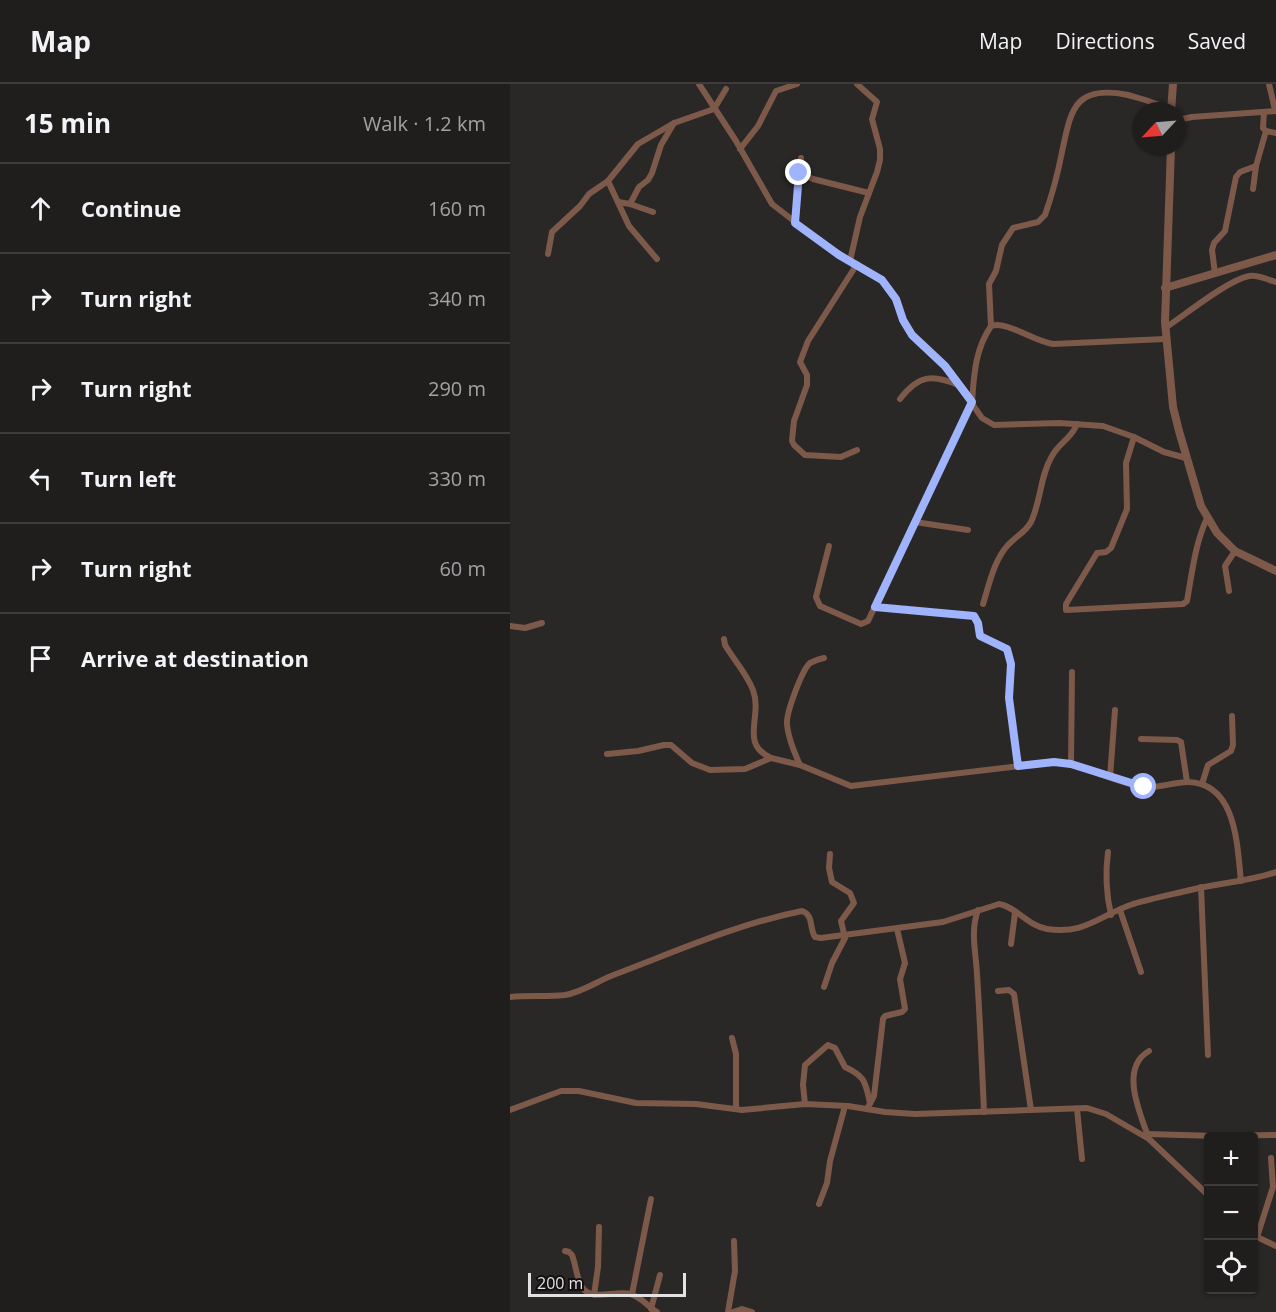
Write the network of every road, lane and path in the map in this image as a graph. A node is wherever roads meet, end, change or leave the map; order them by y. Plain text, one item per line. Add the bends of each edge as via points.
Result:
1 (699, 84) edge
2 (797, 84) edge
3 (857, 84) edge
4 (1173, 84) edge
5 (1269, 84) edge
6 (726, 89) dead end
7 (1149, 102) edge
8 (1172, 102) edge
9 (714, 109) junction
10 (1275, 110) edge
11 (1264, 112) junction
12 (1186, 118) edge
13 (674, 123) junction
14 (1266, 131) junction
15 (1276, 133) edge
16 (740, 149) junction
17 (1171, 156) edge
18 (801, 158) dead end
19 (1256, 166) junction
20 (799, 173) junction
21 (608, 181) junction
22 (1253, 189) dead end
23 (869, 193) junction
24 (618, 202) junction
25 (630, 204) junction
26 (653, 212) dead end
27 (795, 223) junction
28 (548, 254) dead end
29 (1276, 255) edge
30 (657, 259) dead end
31 (850, 261) junction
32 (857, 264) junction
33 (1215, 273) junction
34 (1276, 282) edge
35 (1165, 288) junction
36 (991, 326) junction
37 (1165, 328) junction
38 (1165, 339) junction
39 (961, 386) junction
40 (900, 399) dead end
41 (972, 402) junction
42 (1077, 423) junction
43 (1134, 437) junction
44 (857, 450) dead end
45 (1186, 458) junction
46 (1207, 518) junction
47 (915, 522) junction
48 (968, 530) dead end
49 (829, 546) dead end
50 (1235, 551) junction
51 (1276, 571) edge
52 (1230, 591) dead end
53 (983, 604) dead end
54 (875, 607) junction
55 (542, 623) dead end
56 (510, 626) edge
57 (724, 639) dead end
58 (824, 658) dead end
59 (1072, 672) dead end
60 (1115, 710) dead end
61 (1232, 716) dead end
62 (1142, 739) dead end
63 (607, 754) dead end
64 (771, 758) junction
65 (1071, 764) junction
66 (800, 765) junction
67 (1018, 766) junction
68 (1110, 777) junction
69 (1187, 782) junction
70 (1202, 784) junction
71 (1107, 852) dead end
72 (830, 854) dead end
73 (1276, 872) edge
74 (1241, 881) junction
75 (1201, 887) junction
76 (978, 910) junction
77 (1120, 910) junction
78 (1015, 913) junction
79 (1111, 915) junction
80 (897, 929) junction
81 (844, 936) junction
82 (1011, 944) dead end
83 (1141, 972) dead end
84 (824, 987) dead end
85 (998, 991) dead end
86 (510, 997) edge
87 (732, 1038) dead end
88 (1149, 1051) dead end
89 (1208, 1055) dead end
90 (805, 1104) junction
91 (845, 1106) junction
92 (868, 1106) junction
93 (736, 1109) junction
94 (1077, 1109) junction
95 (510, 1110) edge
96 (1031, 1110) junction
97 (984, 1112) junction
98 (1276, 1135) edge
99 (1148, 1136) junction
100 (1258, 1136) edge
101 (1204, 1137) edge
102 (1271, 1158) dead end
103 (1082, 1159) dead end
104 (1274, 1187) edge
105 (1204, 1191) edge
106 (651, 1199) dead end
107 (819, 1204) dead end
108 (599, 1227) dead end
109 (1258, 1227) edge
110 (1258, 1237) edge
111 (734, 1241) dead end
112 (1276, 1246) edge
113 (565, 1251) dead end
114 (660, 1275) dead end
115 (632, 1294) junction
116 (594, 1295) junction
117 (654, 1310) edge
118 (728, 1312) edge
119 (734, 1312) edge
120 (752, 1312) edge

1 - 9 street
2 - 16 street via 776,91 758,126
3 - 23 street via 877,102 872,119 880,160
4 - 8 street
5 - 10 street
6 - 9 street
7 - 36 street via 1101,91 1085,94 1076,103 1045,215 1038,222 1013,228 1002,245 989,284
9 - 13 street
9 - 16 street
10 - 11 street
11 - 12 street
11 - 14 street
13 - 21 street via 638,144
13 - 25 street via 661,145 652,173
14 - 15 street
14 - 19 street
16 - 27 street via 772,204
17 - 35 street
18 - 20 street
19 - 22 street
19 - 33 street via 1236,177 1225,231 1212,250
20 - 23 street
20 - 27 street
21 - 24 street
21 - 28 street via 552,232
23 - 31 street
24 - 25 street
24 - 30 street via 629,226
25 - 26 street
27 - 31 street
29 - 33 street
31 - 32 street
32 - 39 street via 890,289 912,335
32 - 44 street via 801,357 807,385 794,421 792,441 805,455 841,457
33 - 35 street
34 - 37 street via 1257,276 1242,278
35 - 37 street
36 - 38 street via 1001,324 1053,344
36 - 41 street via 976,358
37 - 38 street
38 - 45 street via 1173,407
39 - 40 street via 923,378
39 - 41 street
41 - 42 street via 982,418 994,425
41 - 47 street
42 - 43 street via 1103,426
42 - 53 street via 1070,438 1052,454 1032,520 1003,552
43 - 45 street
43 - 46 street via 1126,463 1127,509 1111,548 1097,554 1066,610 1183,604 1187,601 1194,558
45 - 46 street
46 - 50 street
47 - 48 street
47 - 54 street
49 - 54 street via 816,597 820,606 861,624 868,621
50 - 51 street
50 - 52 street via 1225,566
54 - 67 street via 974,616 980,636 1007,649
55 - 56 street via 525,628
57 - 64 street via 753,691 756,748
58 - 66 street via 809,664 787,714 790,741
59 - 65 street
60 - 68 street
61 - 70 street via 1231,751 1208,765
62 - 69 street via 1181,742
63 - 64 street via 671,746 692,763 710,770 745,770
64 - 66 street
65 - 67 street
65 - 68 street
66 - 67 street via 851,786
68 - 69 street via 1144,787
69 - 70 street
70 - 74 street via 1214,791 1231,814
71 - 79 street via 1105,872
72 - 81 street via 832,882 844,888 854,903 841,921
73 - 74 street
74 - 75 street
75 - 77 street
75 - 89 street
76 - 78 street via 999,904
76 - 80 street via 943,922
76 - 97 street via 973,944
77 - 79 street
77 - 83 street
78 - 79 street via 1034,926 1063,930 1084,927
78 - 82 street
80 - 81 street
80 - 92 street via 905,963 900,979 905,1009 883,1019 875,1086
81 - 84 street
81 - 86 street via 815,937 810,918 802,911 705,939 606,977 578,992
85 - 96 street via 1009,990 1014,994
87 - 93 street via 736,1054
88 - 99 street via 1136,1062 1134,1078
90 - 91 street
90 - 92 street via 805,1065 828,1045 835,1048 845,1067 864,1081
90 - 93 street
91 - 92 street
91 - 107 street
92 - 97 street via 915,1114
93 - 95 street via 636,1103 561,1091
94 - 96 street
94 - 99 street via 1097,1110
94 - 103 street
96 - 97 street
98 - 100 street
99 - 101 street
99 - 105 street
102 - 104 street
104 - 109 street
106 - 115 street
108 - 116 street
110 - 112 street
111 - 118 street via 735,1271
113 - 116 street via 572,1255 584,1290
114 - 117 street
115 - 116 street
115 - 117 street
119 - 120 street

